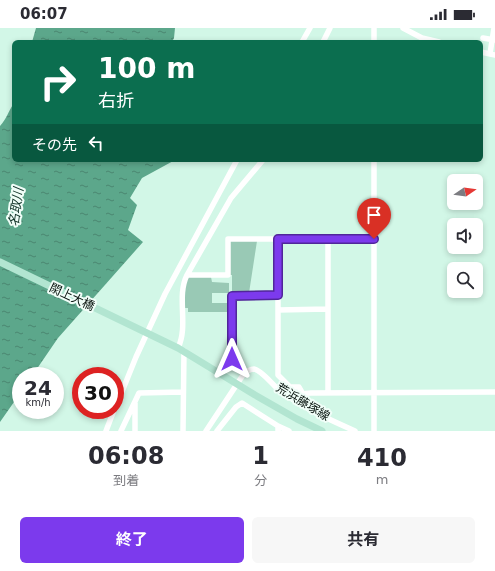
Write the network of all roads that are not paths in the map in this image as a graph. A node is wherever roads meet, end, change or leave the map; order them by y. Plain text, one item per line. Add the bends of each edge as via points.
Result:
1 (310, 28) edge
2 (330, 28) edge
3 (374, 28) edge
4 (403, 28) edge
5 (494, 28) edge
6 (412, 30) edge
7 (483, 38) dead end
8 (303, 40) edge
9 (324, 40) edge
10 (374, 40) edge
11 (430, 40) edge
12 (494, 40) edge
13 (492, 55) edge
14 (236, 162) edge
15 (261, 162) edge
16 (374, 162) edge
17 (278, 239) junction
18 (328, 239) junction
19 (374, 239) junction
20 (0, 262) edge
21 (187, 275) junction
22 (278, 295) junction
23 (328, 309) junction
24 (278, 310) junction
25 (145, 332) junction
26 (181, 349) junction
27 (232, 359) dead end
28 (238, 384) junction
29 (124, 386) edge
30 (183, 392) junction
31 (328, 392) junction
32 (374, 392) junction
33 (495, 392) edge
34 (303, 394) junction
35 (135, 401) junction
36 (298, 401) junction
37 (111, 419) edge
38 (278, 428) edge
39 (106, 431) edge
40 (121, 431) edge
41 (135, 431) edge
42 (183, 431) edge
43 (206, 431) edge
44 (217, 431) edge
45 (289, 431) edge
46 (322, 431) edge
47 (355, 431) edge
48 (374, 431) edge

1 - 8 street
2 - 9 street
3 - 10 street
4 - 6 street
5 - 12 street
6 - 11 street via 422,38
7 - 12 street
12 - 13 street
14 - 25 street
15 - 21 street via 231,198
16 - 19 street
17 - 18 street
17 - 21 street via 228,239 228,275
17 - 22 street
18 - 19 street
18 - 23 street
19 - 32 street
20 - 25 main road, 閖上大橋
21 - 26 street via 183,282
22 - 24 street
22 - 27 street via 232,296
23 - 24 street
23 - 31 street
24 - 34 street via 278,375 290,387 299,387
25 - 26 main road, 閖上大橋
25 - 29 street
26 - 28 main road, 閖上大橋
26 - 30 street
28 - 36 street, 荒浜藤塚線 via 248,370 253,369
28 - 43 street
28 - 46 main road, 閖上大橋
30 - 35 street via 139,393
30 - 42 street
31 - 32 street
31 - 34 street
32 - 33 street
32 - 48 street
34 - 36 street
35 - 40 street
35 - 41 street
36 - 47 street, 荒浜藤塚線
37 - 39 street
38 - 44 street via 242,404 236,407
38 - 45 street

